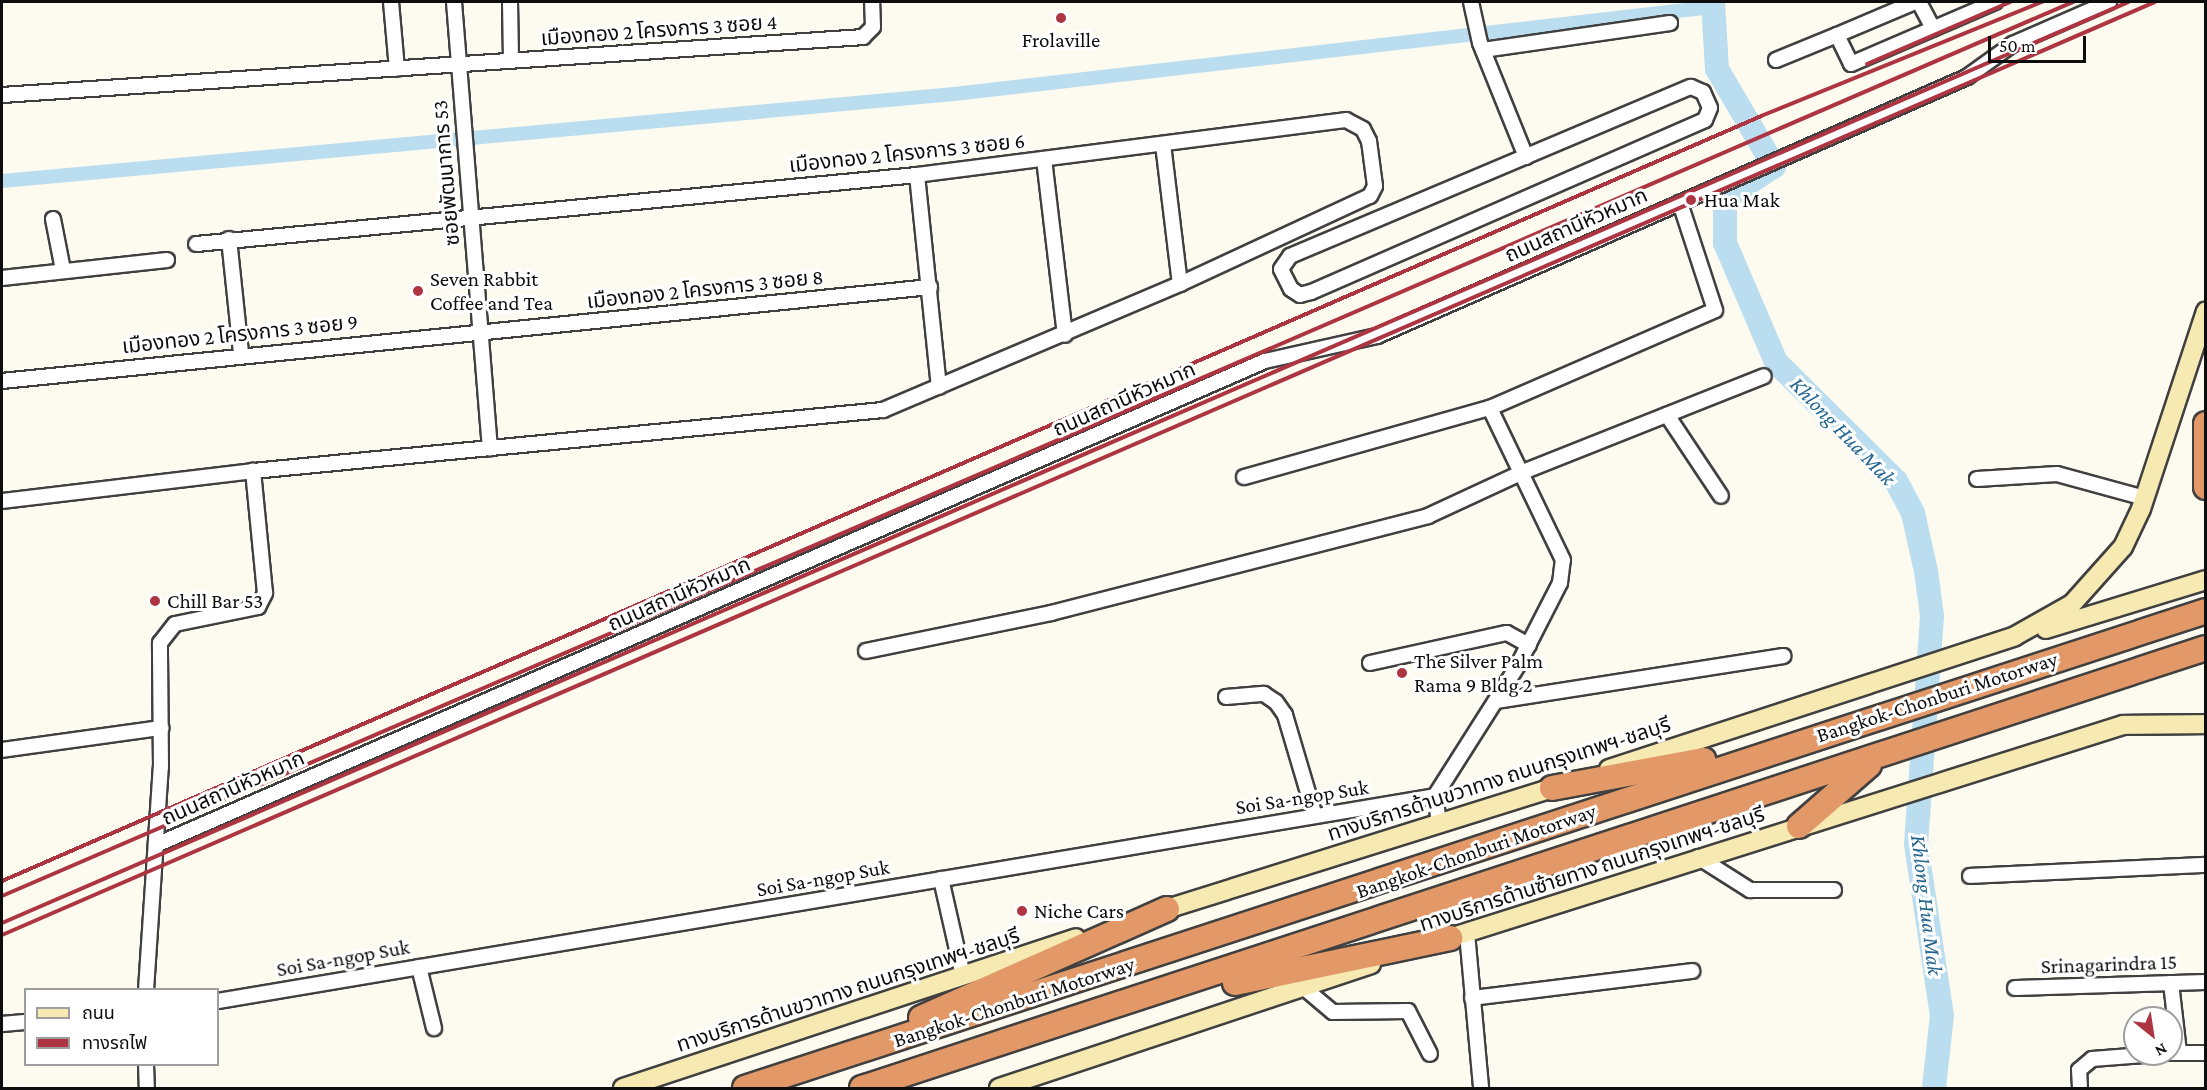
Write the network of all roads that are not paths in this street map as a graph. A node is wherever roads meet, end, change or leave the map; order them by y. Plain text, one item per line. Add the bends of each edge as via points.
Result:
1 (391, 2) edge
2 (454, 2) edge
3 (510, 2) edge
4 (872, 2) edge
5 (1472, 2) edge
6 (1917, 2) edge
7 (1995, 2) edge
8 (2109, 2) edge
9 (1670, 23) dead end
10 (1933, 28) junction
11 (1837, 35) junction
12 (1481, 46) junction
13 (1776, 60) dead end
14 (511, 61) junction
15 (458, 65) junction
16 (397, 69) junction
17 (2, 95) edge
18 (1163, 144) junction
19 (1526, 157) junction
20 (1044, 159) junction
21 (917, 175) junction
22 (1680, 203) junction
23 (470, 214) junction
24 (53, 219) dead end
25 (230, 239) junction
26 (196, 243) dead end
27 (167, 260) dead end
28 (63, 270) junction
29 (2, 278) edge
30 (1180, 284) junction
31 (930, 288) junction
32 (2205, 311) edge
33 (483, 331) junction
34 (1065, 335) junction
35 (241, 353) junction
36 (1764, 376) dead end
37 (2, 381) edge
38 (939, 387) junction
39 (1490, 408) junction
40 (1667, 415) junction
41 (2204, 430) edge
42 (490, 449) junction
43 (253, 471) junction
44 (1523, 472) junction
45 (1244, 477) dead end
46 (1977, 479) dead end
47 (2205, 487) edge
48 (1721, 496) dead end
49 (2145, 498) junction
50 (2, 501) edge
51 (2205, 580) edge
52 (2203, 611) edge
53 (2015, 636) junction
54 (1529, 645) junction
55 (2205, 648) edge
56 (866, 651) dead end
57 (1783, 656) dead end
58 (1370, 663) dead end
59 (1226, 697) dead end
60 (1496, 701) junction
61 (2205, 723) edge
62 (161, 728) junction
63 (1799, 742) junction
64 (2, 750) edge
65 (1877, 757) junction
66 (1552, 788) junction
67 (1435, 796) junction
68 (1315, 816) junction
69 (1439, 823) junction
70 (1799, 826) junction
71 (156, 845) junction
72 (1698, 857) junction
73 (2205, 865) edge
74 (1970, 876) dead end
75 (941, 879) junction
76 (1834, 890) dead end
77 (1167, 909) junction
78 (1459, 935) junction
79 (419, 967) junction
80 (1692, 970) dead end
81 (963, 976) junction
82 (2205, 982) edge
83 (2171, 983) junction
84 (1303, 987) junction
85 (147, 988) edge
86 (2015, 988) dead end
87 (1472, 998) junction
88 (219, 1001) edge
89 (1128, 1005) junction
90 (2172, 1006) edge
91 (24, 1022) edge
92 (2, 1024) edge
93 (434, 1028) dead end
94 (2183, 1053) edge
95 (2205, 1053) edge
96 (1430, 1054) dead end
97 (2123, 1058) edge
98 (146, 1066) edge
99 (807, 1068) junction
100 (147, 1089) edge
101 (623, 1089) edge
102 (745, 1089) edge
103 (862, 1089) edge
104 (999, 1089) edge
105 (1481, 1089) edge
106 (2080, 1089) edge

1 - 16 street
2 - 15 street, ซอยพัฒนาการ 53
3 - 14 street
4 - 14 street, เมืองทอง 2 โครงการ 3 ซอย 4 via 873,27 863,37
5 - 12 street via 1473,23
6 - 10 street
6 - 11 street
7 - 10 street
8 - 22 street, ถนนสถานีหัวหมาก via 2013,44 1967,77
9 - 12 street
10 - 11 street via 1851,64
11 - 13 street
12 - 19 street
14 - 15 street, เมืองทอง 2 โครงการ 3 ซอย 4
15 - 16 street, เมืองทอง 2 โครงการ 3 ซอย 4
15 - 23 street, ซอยพัฒนาการ 53
16 - 17 street, เมืองทอง 2 โครงการ 3 ซอย 4
18 - 20 street, เมืองทอง 2 โครงการ 3 ซอย 6
18 - 30 street
18 - 30 street, เมืองทอง 2 โครงการ 3 ซอย 6 via 1346,120 1363,129 1369,141 1375,186 1370,196
19 - 19 street via 1691,87 1703,92 1710,108 1705,120 1311,292 1300,295 1291,289 1281,269 1290,256
20 - 21 street, เมืองทอง 2 โครงการ 3 ซอย 6
20 - 34 street
21 - 23 street, เมืองทอง 2 โครงการ 3 ซอย 6
21 - 31 street
22 - 39 street via 1715,310
22 - 71 street, ถนนสถานีหัวหมาก via 1377,336 1265,361
23 - 25 street, เมืองทอง 2 โครงการ 3 ซอย 6
23 - 33 street, ซอยพัฒนาการ 53
24 - 28 street
25 - 26 street, เมืองทอง 2 โครงการ 3 ซอย 6
25 - 35 street
27 - 28 street
28 - 29 street
30 - 34 street
31 - 33 street, เมืองทอง 2 โครงการ 3 ซอย 8
31 - 38 street
32 - 49 main road, ทางบริการด้านขวาทาง ถนนกรุงเทพฯ-ชลบุรี
33 - 35 street, เมืองทอง 2 โครงการ 3 ซอย 9
33 - 42 street, ซอยพัฒนาการ 53
34 - 38 street
35 - 37 street, เมืองทอง 2 โครงการ 3 ซอย 9
36 - 40 street
38 - 42 street via 883,410
39 - 44 street
39 - 45 street
40 - 44 street
40 - 48 street
41 - 47 highway
42 - 43 street
43 - 50 street
43 - 62 street via 265,592 258,607 241,614 175,624 165,630 160,643
44 - 54 street via 1563,560 1560,583
44 - 56 street via 1428,516 1051,613
46 - 49 street via 2057,474
49 - 53 main road, ทางบริการด้านขวาทาง ถนนกรุงเทพฯ-ชลบุรี via 2122,547 2098,581 2053,618
51 - 53 main road
52 - 63 highway, Bangkok-Chonburi Motorway via 1958,687
53 - 66 main road, ทางบริการด้านขวาทาง ถนนกรุงเทพฯ-ชลบุรี
54 - 58 street via 1507,633
54 - 60 street
55 - 65 highway, Bangkok-Chonburi Motorway
57 - 60 street
59 - 68 street via 1264,694 1276,702 1285,715
60 - 67 street
61 - 70 main road, ทางบริการด้านซ้ายทาง ถนนกรุงเทพฯ-ชลบุรี via 2123,725
62 - 64 street
62 - 71 street
63 - 66 highway
63 - 99 highway, Bangkok-Chonburi Motorway
65 - 70 highway
65 - 89 highway, Bangkok-Chonburi Motorway
66 - 69 main road, ทางบริการด้านขวาทาง ถนนกรุงเทพฯ-ชลบุรี
67 - 68 street, Soi Sa-ngop Suk
67 - 69 street
68 - 75 street, Soi Sa-ngop Suk
69 - 77 main road, ทางบริการด้านขวาทาง ถนนกรุงเทพฯ-ชลบุรี
70 - 72 main road, ทางบริการด้านซ้ายทาง ถนนกรุงเทพฯ-ชลบุรี
71 - 85 street
72 - 76 street via 1750,890
72 - 78 main road, ทางบริการด้านซ้ายทาง ถนนกรุงเทพฯ-ชลบุรี
73 - 74 street
75 - 79 street, Soi Sa-ngop Suk
75 - 81 street
77 - 81 main road, ทางบริการด้านขวาทาง ถนนกรุงเทพฯ-ชลบุรี
77 - 99 highway
78 - 84 main road, ทางบริการด้านซ้ายทาง ถนนกรุงเทพฯ-ชลบุรี
78 - 87 street
78 - 89 highway
79 - 88 street, Soi Sa-ngop Suk
79 - 93 street
80 - 87 street
81 - 101 main road, ทางบริการด้านขวาทาง ถนนกรุงเทพฯ-ชลบุรี
82 - 83 street, Srinagarindra 15
83 - 86 street, Srinagarindra 15
83 - 90 street
84 - 96 street via 1333,1012 1408,1011
84 - 104 main road, ทางบริการด้านซ้ายทาง ถนนกรุงเทพฯ-ชลบุรี
87 - 105 street
89 - 103 highway, Bangkok-Chonburi Motorway
91 - 92 street
94 - 95 street
97 - 106 street via 2084,1062
98 - 100 street
99 - 102 highway, Bangkok-Chonburi Motorway

